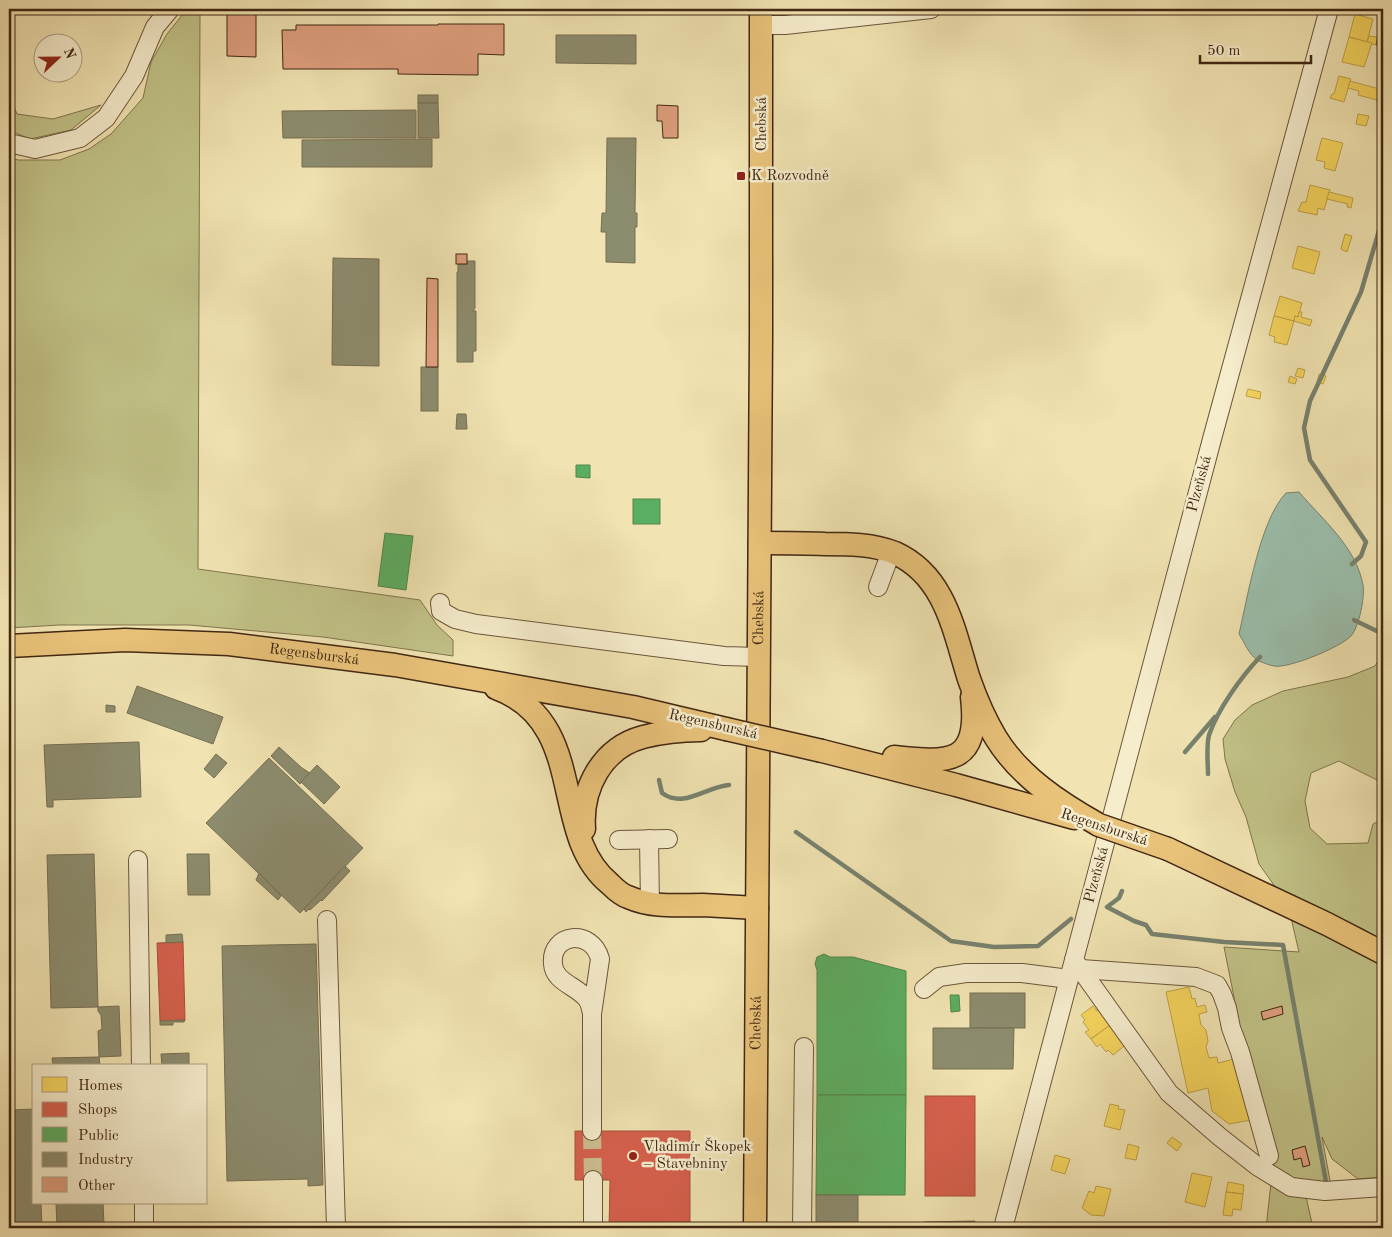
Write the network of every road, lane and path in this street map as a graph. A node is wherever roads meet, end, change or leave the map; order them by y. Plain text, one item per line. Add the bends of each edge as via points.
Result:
1 (170, 9) edge
2 (931, 9) edge
3 (1329, 9) edge
4 (761, 17) edge
5 (9, 143) edge
6 (760, 543) junction
7 (891, 552) junction
8 (878, 587) dead end
9 (440, 603) dead end
10 (9, 646) edge
11 (759, 657) junction
12 (450, 674) junction
13 (970, 681) junction
14 (688, 725) junction
15 (848, 755) junction
16 (1070, 813) junction
17 (649, 839) junction
18 (668, 839) dead end
19 (619, 840) dead end
20 (138, 860) dead end
21 (593, 867) junction
22 (650, 905) junction
23 (757, 908) junction
24 (327, 920) dead end
25 (1383, 953) edge
26 (1075, 969) junction
27 (924, 989) dead end
28 (592, 1014) dead end
29 (804, 1046) dead end
30 (142, 1064) edge
31 (592, 1131) tunnel mouth
32 (1269, 1156) dead end
33 (592, 1180) tunnel mouth
34 (1383, 1187) edge
35 (144, 1204) edge
36 (144, 1228) edge
37 (336, 1228) edge
38 (593, 1228) edge
39 (755, 1228) edge
40 (802, 1228) edge
41 (1004, 1228) edge

1 - 5 street via 155,27 134,76 106,118 80,138 35,149
2 - 4 street via 785,25
3 - 26 street, Plzeňská via 1214,429
4 - 6 main road, Chebská
6 - 7 main road via 856,544
6 - 11 main road, Chebská
7 - 8 street
7 - 13 main road via 918,567 941,595
9 - 11 street via 441,611 455,619 476,624 724,656
10 - 12 main road, Regensburská via 125,640 230,644
11 - 23 main road, Chebská
12 - 14 main road, Regensburská via 633,707
12 - 21 main road via 504,691 525,705 546,729 559,756 578,834
13 - 15 main road via 973,732 967,746 958,754 932,761
13 - 16 main road via 990,727 1010,758
14 - 15 main road, Regensburská, bridge via 726,729
14 - 21 main road via 642,737 623,746 606,758 597,771 587,794 584,820
15 - 16 main road, Regensburská
16 - 25 main road, Regensburská, bridge via 1186,857
17 - 18 street
17 - 19 street
17 - 22 street
20 - 30 street
21 - 22 main road via 626,897
22 - 23 main road
23 - 39 main road, Chebská
24 - 37 street
26 - 27 street via 966,973 939,977
26 - 32 street via 1196,977 1217,985 1227,1008
26 - 34 street via 1169,1093 1258,1166 1291,1187 1325,1191
26 - 41 street, Plzeňská
28 - 31 street
29 - 40 street
33 - 38 street
35 - 36 street

